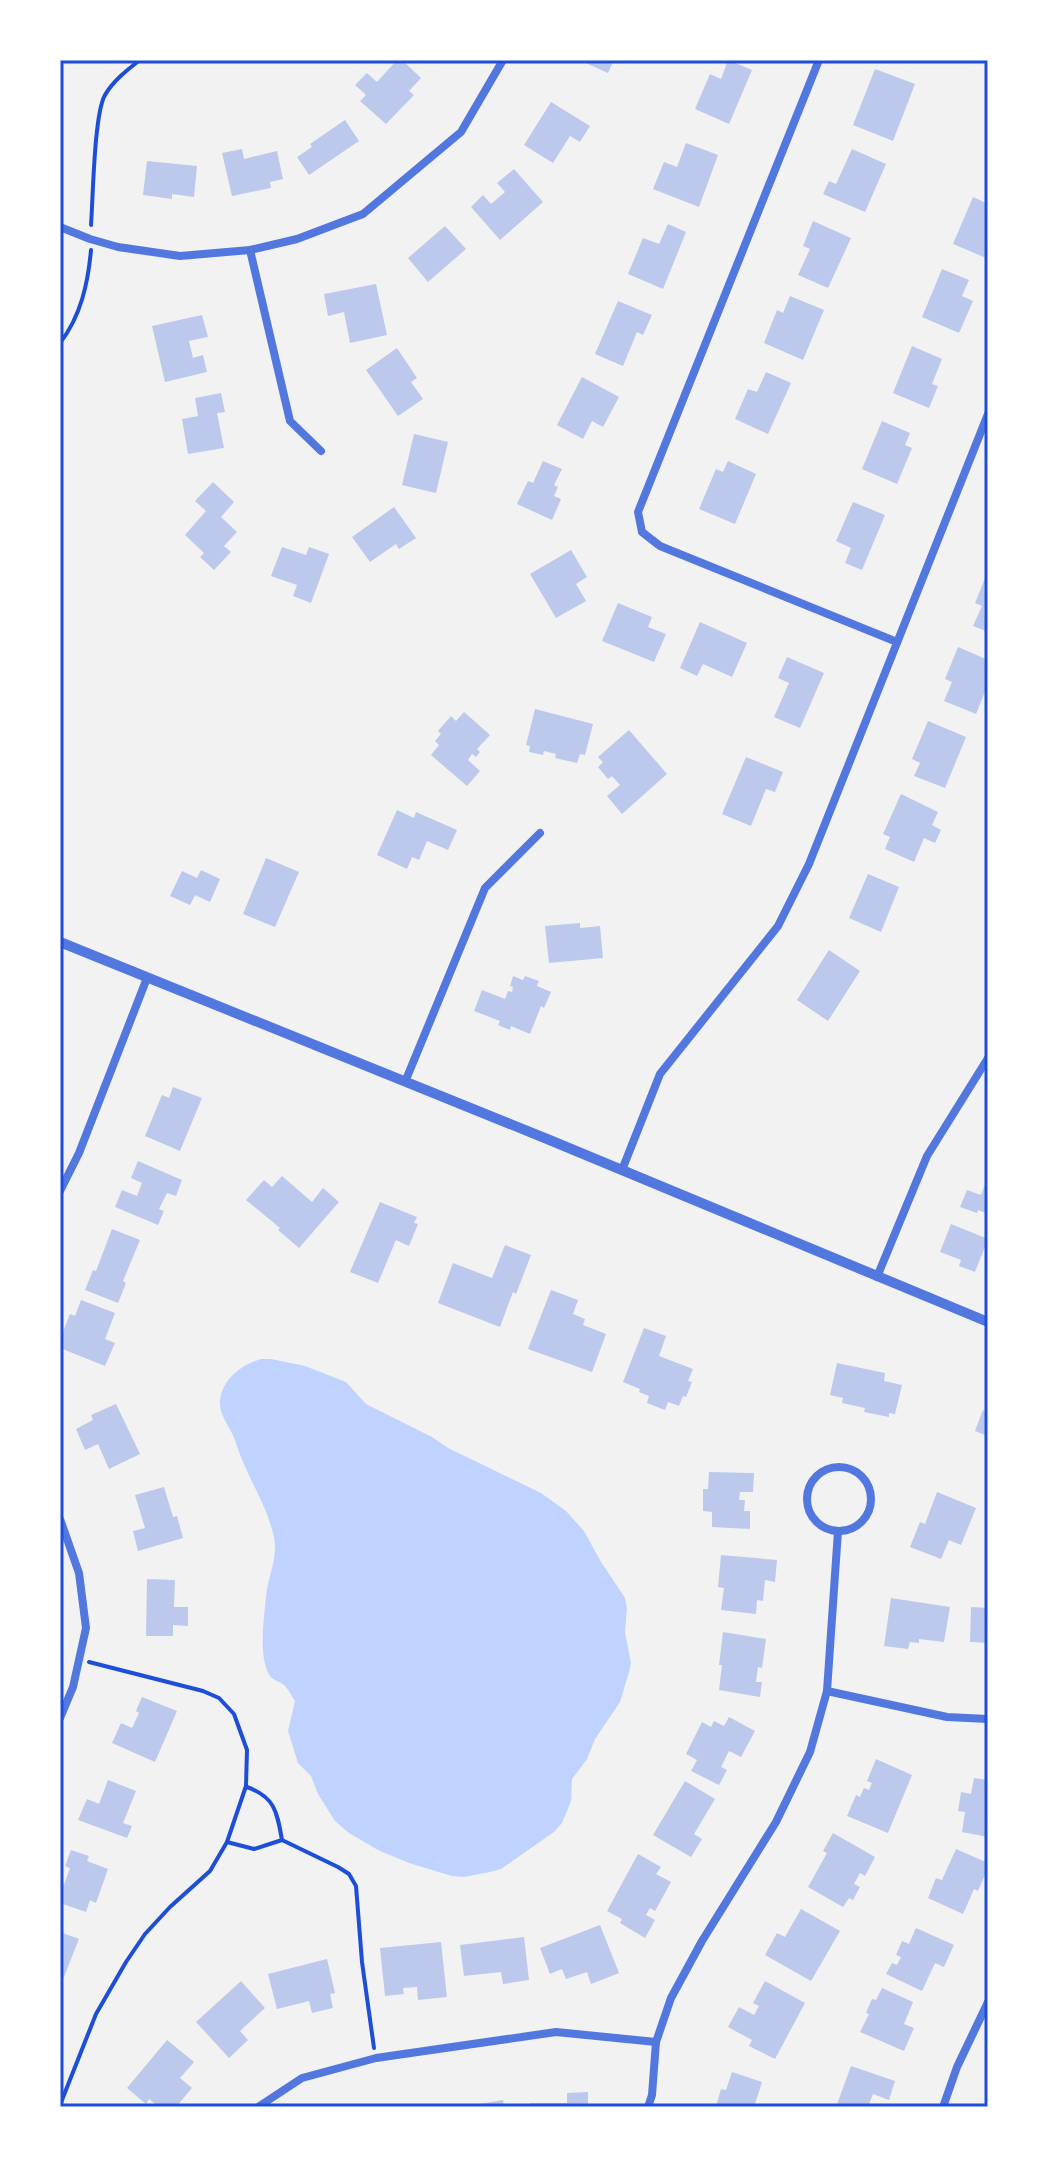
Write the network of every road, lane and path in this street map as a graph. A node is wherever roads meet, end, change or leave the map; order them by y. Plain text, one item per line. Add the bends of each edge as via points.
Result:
1 (140, 60) edge
2 (503, 60) edge
3 (819, 60) edge
4 (60, 227) edge
5 (90, 239) junction
6 (250, 250) junction
7 (60, 343) edge
8 (988, 414) edge
9 (986, 424) edge
10 (321, 451) dead end
11 (897, 642) junction
12 (540, 833) dead end
13 (60, 942) edge
14 (147, 978) junction
15 (988, 1058) edge
16 (405, 1082) junction
17 (622, 1170) junction
18 (60, 1191) edge
19 (877, 1277) junction
20 (988, 1322) edge
21 (60, 1519) edge
22 (838, 1531) junction
23 (79, 1660) junction
24 (827, 1691) junction
25 (60, 1718) edge
26 (988, 1719) edge
27 (246, 1786) junction
28 (282, 1840) junction
29 (227, 1842) junction
30 (988, 2002) edge
31 (656, 2042) junction
32 (376, 2058) junction
33 (60, 2105) edge
34 (258, 2107) edge
35 (648, 2107) edge
36 (943, 2107) edge

1 - 5 path via 103,97
2 - 6 street via 461,132 363,214
3 - 11 street via 638,512 642,532 660,546
4 - 5 street
5 - 6 street via 180,256
5 - 7 path via 79,310
6 - 10 street via 290,421
8 - 9 street
9 - 11 street
11 - 17 street via 809,864 778,926 660,1074
12 - 16 street via 485,888
13 - 14 street
14 - 16 street
14 - 18 street
15 - 19 street via 927,1156
16 - 17 street
17 - 19 street
19 - 20 street
21 - 23 street via 79,1573 86,1628
22 - 22 street via 861,1522 871,1500 863,1477 840,1467 817,1475 807,1497 815,1521
22 - 24 street
23 - 25 street
23 - 27 path via 219,1698 234,1714 247,1750
24 - 26 street via 947,1717
24 - 31 street via 810,1752 776,1822 683,1975
27 - 28 path via 263,1793 277,1810
27 - 29 path
28 - 29 path via 254,1849
28 - 32 path via 338,1867 356,1886
29 - 33 path via 210,1871 145,1934 126,1962 96,2014
30 - 36 street
31 - 32 street via 556,2032
31 - 35 street
32 - 34 street via 302,2078

